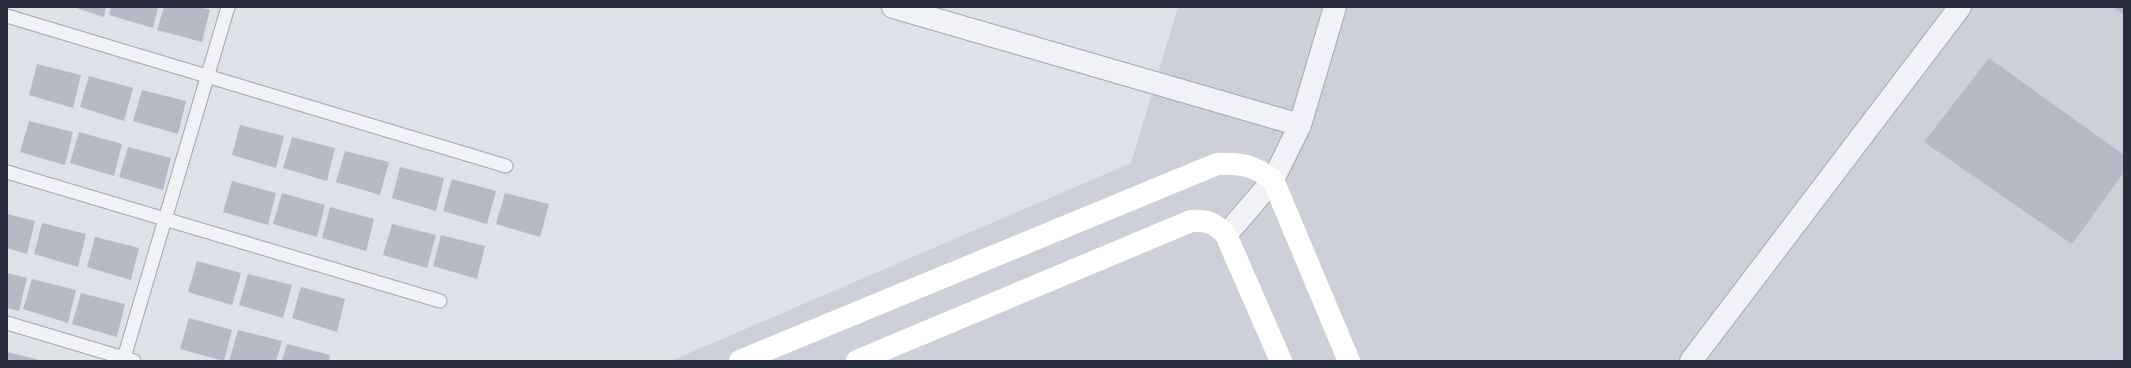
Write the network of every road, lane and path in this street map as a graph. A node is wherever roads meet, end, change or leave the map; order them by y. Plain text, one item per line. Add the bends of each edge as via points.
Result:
1 (228, 7) edge
2 (893, 7) edge
3 (1335, 7) edge
4 (1960, 7) edge
5 (7, 16) edge
6 (207, 76) junction
7 (1300, 125) junction
8 (506, 166) dead end
9 (7, 172) edge
10 (1273, 180) junction
11 (164, 219) junction
12 (1226, 235) junction
13 (440, 301) dead end
14 (7, 323) edge
15 (127, 360) edge
16 (740, 361) edge
17 (857, 361) edge
18 (1281, 361) edge
19 (1349, 361) edge
20 (1691, 361) edge

1 - 6 lane
2 - 7 street
3 - 7 street
4 - 20 street
5 - 6 lane
6 - 8 lane
6 - 11 lane
7 - 10 street
9 - 11 lane
10 - 12 street
10 - 16 main road via 1258,169 1239,163 1217,164
10 - 19 main road
11 - 13 lane
11 - 15 lane
12 - 17 main road via 1218,226 1206,220 1191,221
12 - 18 main road
14 - 15 lane

